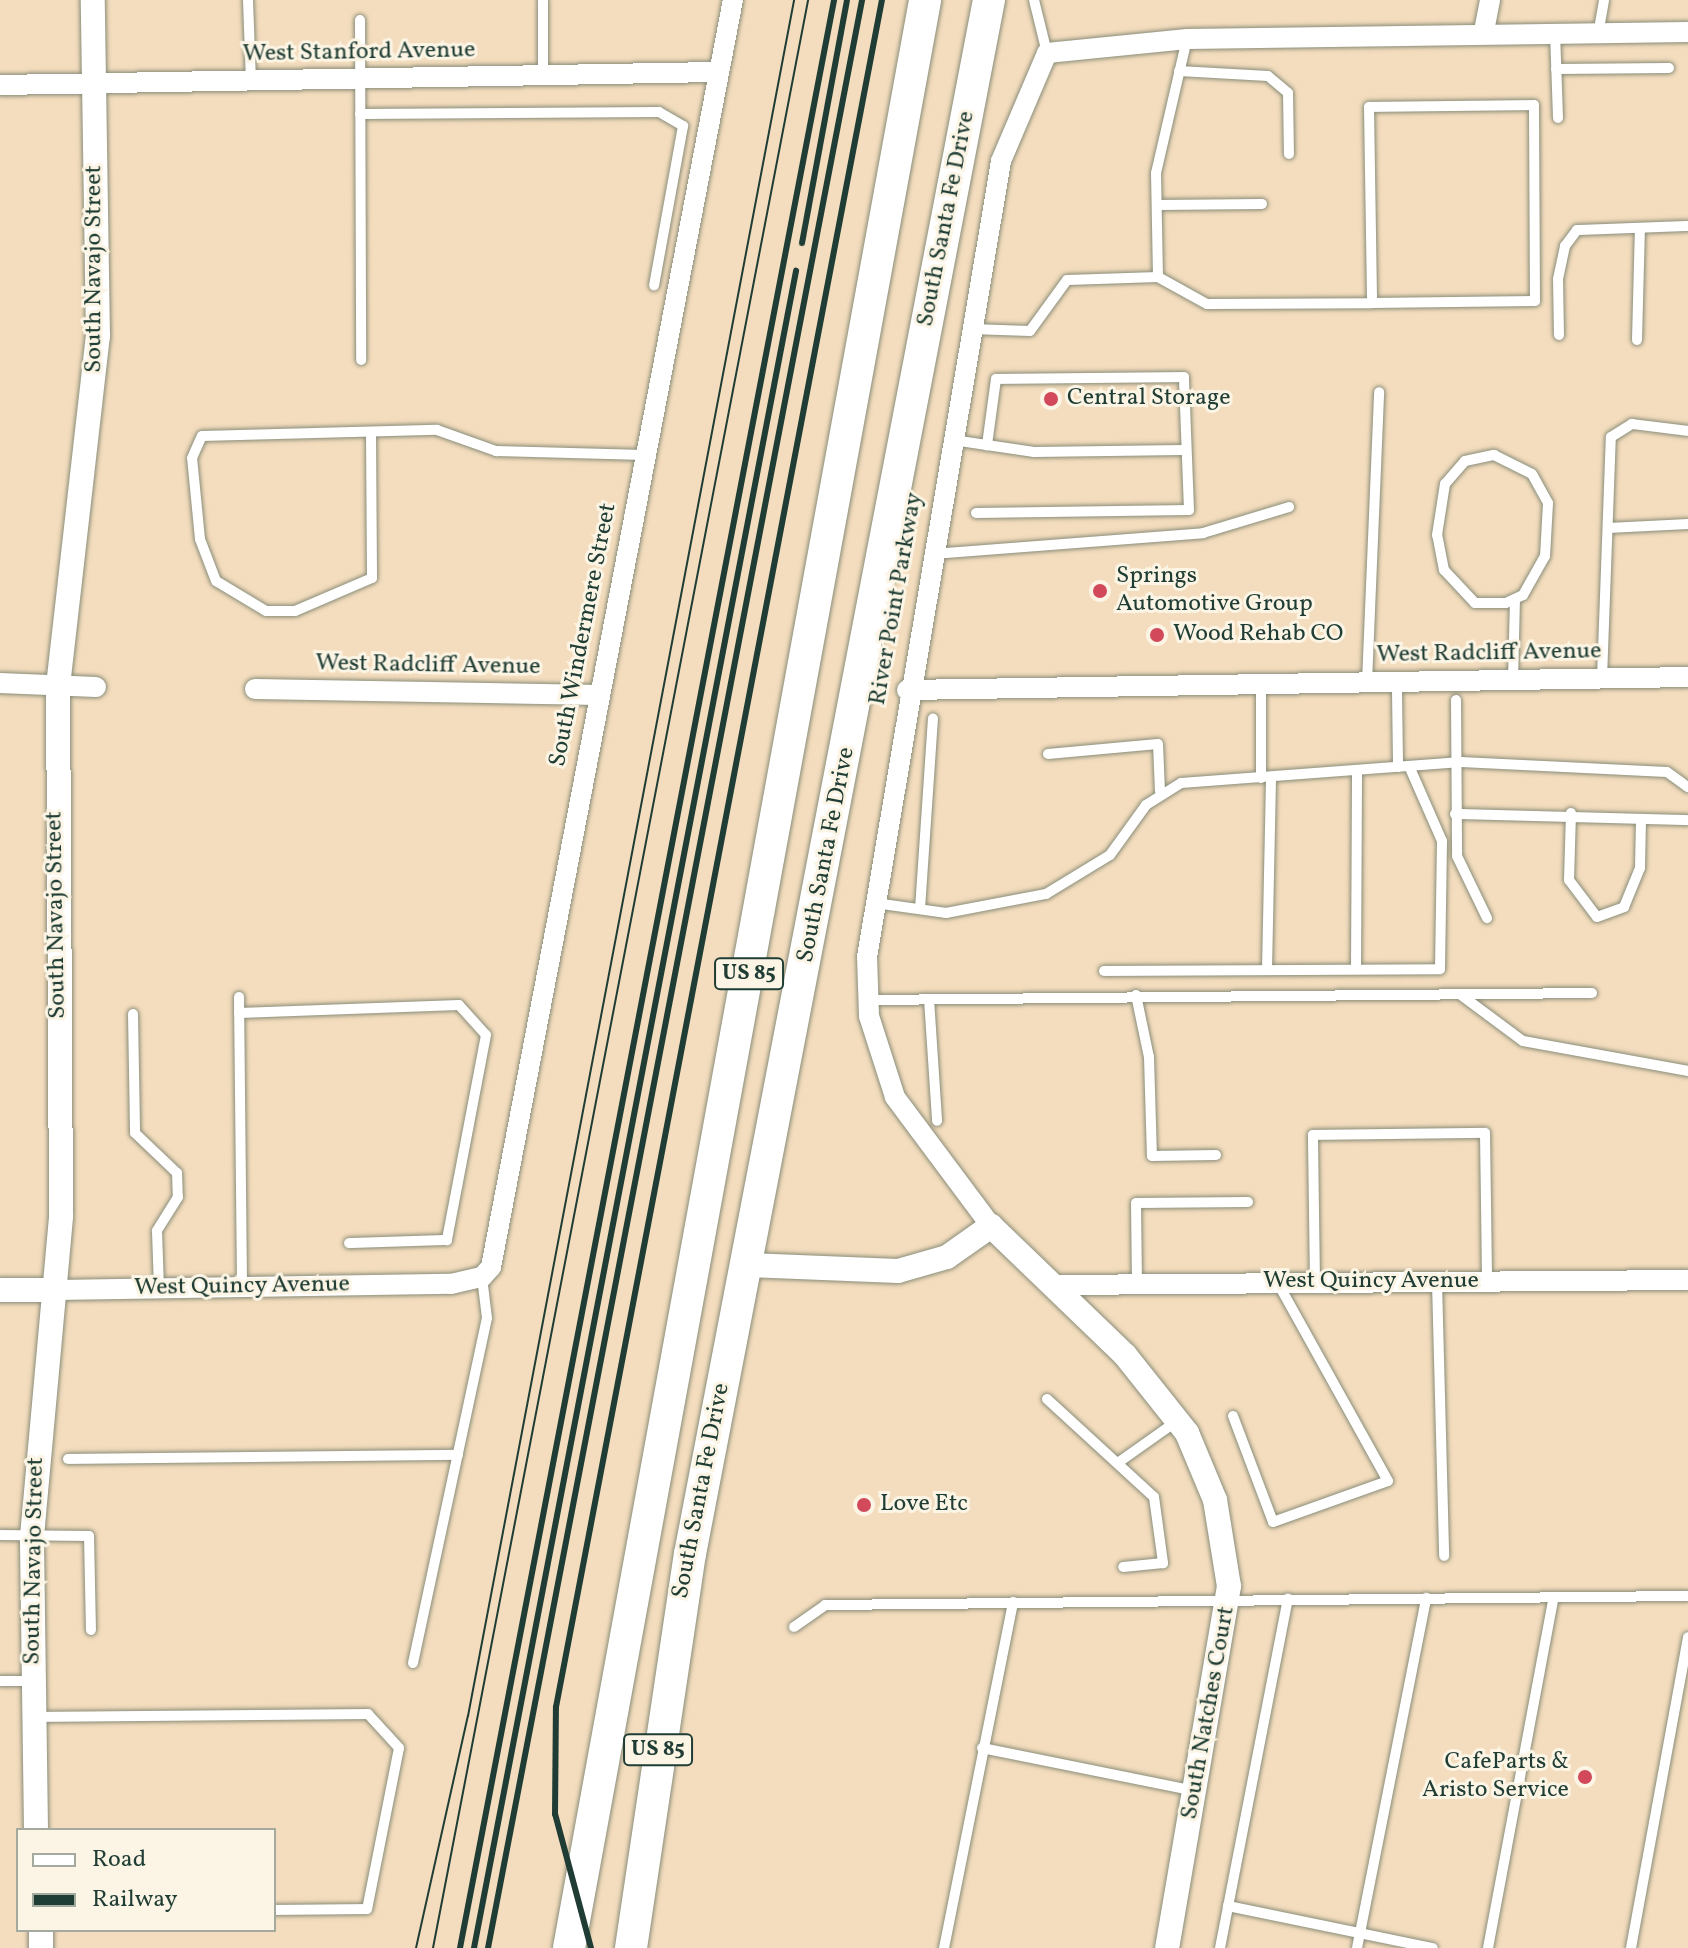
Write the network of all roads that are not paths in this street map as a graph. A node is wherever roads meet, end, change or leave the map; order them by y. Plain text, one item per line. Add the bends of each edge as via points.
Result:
1 (93, 0) edge
2 (248, 0) edge
3 (543, 0) edge
4 (733, 0) edge
5 (925, 0) edge
6 (989, 0) edge
7 (1034, 0) edge
8 (1490, 0) edge
9 (1604, 0) edge
10 (360, 20) dead end
11 (1599, 29) junction
12 (1555, 30) junction
13 (1484, 31) junction
14 (1688, 32) edge
15 (1187, 39) junction
16 (1047, 53) junction
17 (1669, 68) dead end
18 (1556, 69) junction
19 (1179, 71) junction
20 (719, 72) junction
21 (543, 75) junction
22 (360, 79) junction
23 (251, 81) junction
24 (94, 84) junction
25 (0, 85) edge
26 (360, 114) junction
27 (1558, 118) dead end
28 (1289, 154) dead end
29 (1262, 204) dead end
30 (1158, 205) junction
31 (1688, 226) edge
32 (1640, 228) junction
33 (1158, 277) junction
34 (654, 285) dead end
35 (1372, 303) junction
36 (971, 329) junction
37 (1559, 335) dead end
38 (1637, 340) dead end
39 (361, 360) dead end
40 (1379, 392) dead end
41 (1688, 431) edge
42 (371, 432) junction
43 (951, 439) junction
44 (987, 445) junction
45 (1183, 450) junction
46 (645, 455) junction
47 (1289, 507) dead end
48 (976, 513) dead end
49 (1688, 524) edge
50 (1608, 528) junction
51 (931, 554) junction
52 (1515, 600) junction
53 (1688, 677) edge
54 (1602, 678) junction
55 (1513, 680) junction
56 (1367, 682) junction
57 (0, 683) edge
58 (58, 686) junction
59 (96, 687) dead end
60 (255, 689) dead end
61 (907, 690) junction
62 (1397, 691) dead end
63 (599, 695) junction
64 (1261, 695) dead end
65 (1456, 700) dead end
66 (933, 718) dead end
67 (1048, 754) dead end
68 (1455, 763) junction
69 (1404, 766) junction
70 (1357, 770) junction
71 (1266, 777) junction
72 (1688, 787) edge
73 (1160, 791) junction
74 (1571, 813) junction
75 (1455, 814) junction
76 (1641, 820) junction
77 (1688, 820) edge
78 (875, 903) junction
79 (920, 909) junction
80 (1487, 918) dead end
81 (1356, 969) junction
82 (1267, 970) junction
83 (1104, 971) dead end
84 (1592, 993) dead end
85 (1136, 995) junction
86 (1461, 995) junction
87 (239, 997) dead end
88 (929, 999) junction
89 (867, 1000) junction
90 (239, 1013) junction
91 (133, 1014) dead end
92 (1688, 1071) edge
93 (937, 1121) dead end
94 (1216, 1155) dead end
95 (1248, 1202) dead end
96 (991, 1226) junction
97 (349, 1243) dead end
98 (748, 1265) junction
99 (482, 1277) junction
100 (1688, 1280) edge
101 (1437, 1282) junction
102 (1487, 1282) junction
103 (1278, 1283) junction
104 (1315, 1283) junction
105 (1137, 1284) junction
106 (1055, 1285) junction
107 (242, 1287) junction
108 (159, 1288) junction
109 (0, 1290) edge
110 (56, 1290) junction
111 (1047, 1399) dead end
112 (1233, 1416) dead end
113 (1178, 1420) junction
114 (458, 1455) junction
115 (68, 1459) dead end
116 (1119, 1462) junction
117 (0, 1535) edge
118 (32, 1536) junction
119 (1444, 1556) dead end
120 (1123, 1567) dead end
121 (1688, 1596) edge
122 (1554, 1597) junction
123 (1426, 1598) junction
124 (1229, 1599) junction
125 (1288, 1599) junction
126 (1013, 1602) junction
127 (794, 1627) dead end
128 (91, 1630) dead end
129 (1688, 1637) edge
130 (413, 1663) dead end
131 (0, 1681) edge
132 (32, 1681) junction
133 (33, 1717) junction
134 (982, 1748) junction
135 (1197, 1791) junction
136 (36, 1828) edge
137 (1228, 1906) junction
138 (276, 1910) edge
139 (1359, 1934) junction
140 (569, 1948) edge
141 (631, 1948) edge
142 (944, 1948) edge
143 (1167, 1948) edge
144 (1220, 1948) edge
145 (1357, 1948) edge
146 (1433, 1948) edge
147 (1488, 1948) edge
148 (1631, 1948) edge

1 - 24 street, South Navajo Street
2 - 23 lane
3 - 21 lane
4 - 20 street, South Windermere Street
5 - 140 highway, South Santa Fe Drive / US 85
6 - 98 highway, South Santa Fe Drive / US 85
7 - 16 lane via 1036,30
8 - 13 street
9 - 11 lane
10 - 22 lane
11 - 12 street
11 - 14 street
12 - 13 street
12 - 18 lane
13 - 15 street
15 - 16 street
15 - 19 lane
16 - 36 street, River Point Parkway via 1001,161
17 - 18 lane
18 - 27 lane
19 - 28 lane via 1268,76 1288,93
19 - 30 lane via 1156,173
20 - 21 street, West Stanford Avenue
20 - 46 street, South Windermere Street
21 - 22 street, West Stanford Avenue
22 - 23 street, West Stanford Avenue
22 - 26 lane
23 - 24 street, West Stanford Avenue
24 - 25 street, West Stanford Avenue
24 - 58 street, South Navajo Street via 96,377
26 - 34 lane via 659,112 683,126
26 - 39 lane
29 - 30 lane
30 - 33 lane
31 - 32 lane
32 - 37 lane via 1577,230 1565,246
32 - 38 lane
33 - 35 lane via 1207,304
33 - 36 lane via 1067,280 1030,331
35 - 35 lane via 1535,301 1534,105 1369,107
36 - 43 street, River Point Parkway
40 - 56 lane
41 - 50 lane via 1632,424 1611,437
42 - 42 lane via 372,578 295,611 266,611 216,581 197,512 192,458 202,436
42 - 46 lane via 437,430 496,451
43 - 44 lane
43 - 51 street, River Point Parkway
44 - 45 lane via 1034,452
44 - 45 lane via 996,379 1184,377
45 - 48 lane via 1189,510
46 - 63 street, South Windermere Street
47 - 51 lane via 1203,533
49 - 50 lane
50 - 54 lane
51 - 61 street, River Point Parkway
52 - 52 lane via 1545,556 1548,503 1532,474 1494,455 1465,461 1445,484 1437,535 1444,570 1475,603
52 - 55 lane
53 - 54 street, West Radcliff Avenue
54 - 55 street, West Radcliff Avenue
55 - 56 street, West Radcliff Avenue
56 - 61 street, West Radcliff Avenue
57 - 58 street
58 - 59 street
58 - 110 street, South Navajo Street
60 - 63 street, West Radcliff Avenue
61 - 78 street, River Point Parkway
62 - 69 lane
63 - 99 street, South Windermere Street via 495,1249
64 - 71 lane
65 - 68 lane
66 - 79 lane
67 - 73 lane via 1158,744
68 - 69 lane
68 - 72 lane via 1667,772
68 - 75 lane
69 - 70 lane
69 - 81 lane via 1442,841 1440,969
70 - 71 lane
70 - 81 lane
71 - 73 lane
71 - 82 lane
73 - 79 lane via 1110,855 1046,894 988,910
74 - 75 lane
74 - 76 lane
74 - 76 lane via 1569,880 1597,917 1624,907 1640,868
75 - 80 lane via 1457,856
76 - 77 lane
78 - 79 lane
78 - 89 street, River Point Parkway
81 - 82 lane
82 - 83 lane
84 - 86 lane
85 - 86 lane
85 - 88 lane
85 - 94 lane via 1149,1057 1152,1156
86 - 92 lane via 1523,1041
87 - 90 lane
88 - 89 lane
88 - 93 lane
89 - 96 street, River Point Parkway via 895,1097
90 - 97 lane via 459,1005 486,1035 447,1240
90 - 107 lane
91 - 108 lane via 135,1133 177,1173 178,1197 157,1231
95 - 105 lane via 1136,1203
96 - 98 street via 947,1257 898,1271
96 - 106 street, South Natches Court
98 - 141 highway, South Santa Fe Drive / US 85 via 676,1631
99 - 107 street, West Quincy Avenue
99 - 114 lane via 487,1318
100 - 102 street, West Quincy Avenue
101 - 102 street, West Quincy Avenue
101 - 104 street, West Quincy Avenue
101 - 119 lane
102 - 104 lane via 1485,1133 1313,1135
103 - 104 street, West Quincy Avenue
103 - 105 street, West Quincy Avenue
103 - 112 lane via 1388,1481 1273,1522
105 - 106 street, West Quincy Avenue
106 - 113 street, South Natches Court
107 - 108 street, West Quincy Avenue
108 - 110 street, West Quincy Avenue
109 - 110 street, West Quincy Avenue
110 - 118 street, South Navajo Street
111 - 116 lane
113 - 116 lane
113 - 124 street, South Natches Court via 1215,1500
114 - 115 lane
114 - 130 lane
116 - 120 lane via 1154,1497 1162,1535 1163,1563
117 - 118 lane
118 - 128 lane via 89,1536
118 - 132 street, South Navajo Street
121 - 122 lane
122 - 123 lane
122 - 147 lane
123 - 125 lane
123 - 139 lane
124 - 125 lane
124 - 126 lane
124 - 135 street, South Natches Court
125 - 137 lane
126 - 127 lane via 825,1605
126 - 134 lane
129 - 148 lane
131 - 132 lane
132 - 133 street, South Navajo Street
133 - 136 street, South Navajo Street
133 - 138 lane via 368,1714 399,1748 367,1909
134 - 135 lane
134 - 142 lane
135 - 143 street, South Natches Court
137 - 139 lane
137 - 144 lane
139 - 145 lane
139 - 146 lane

